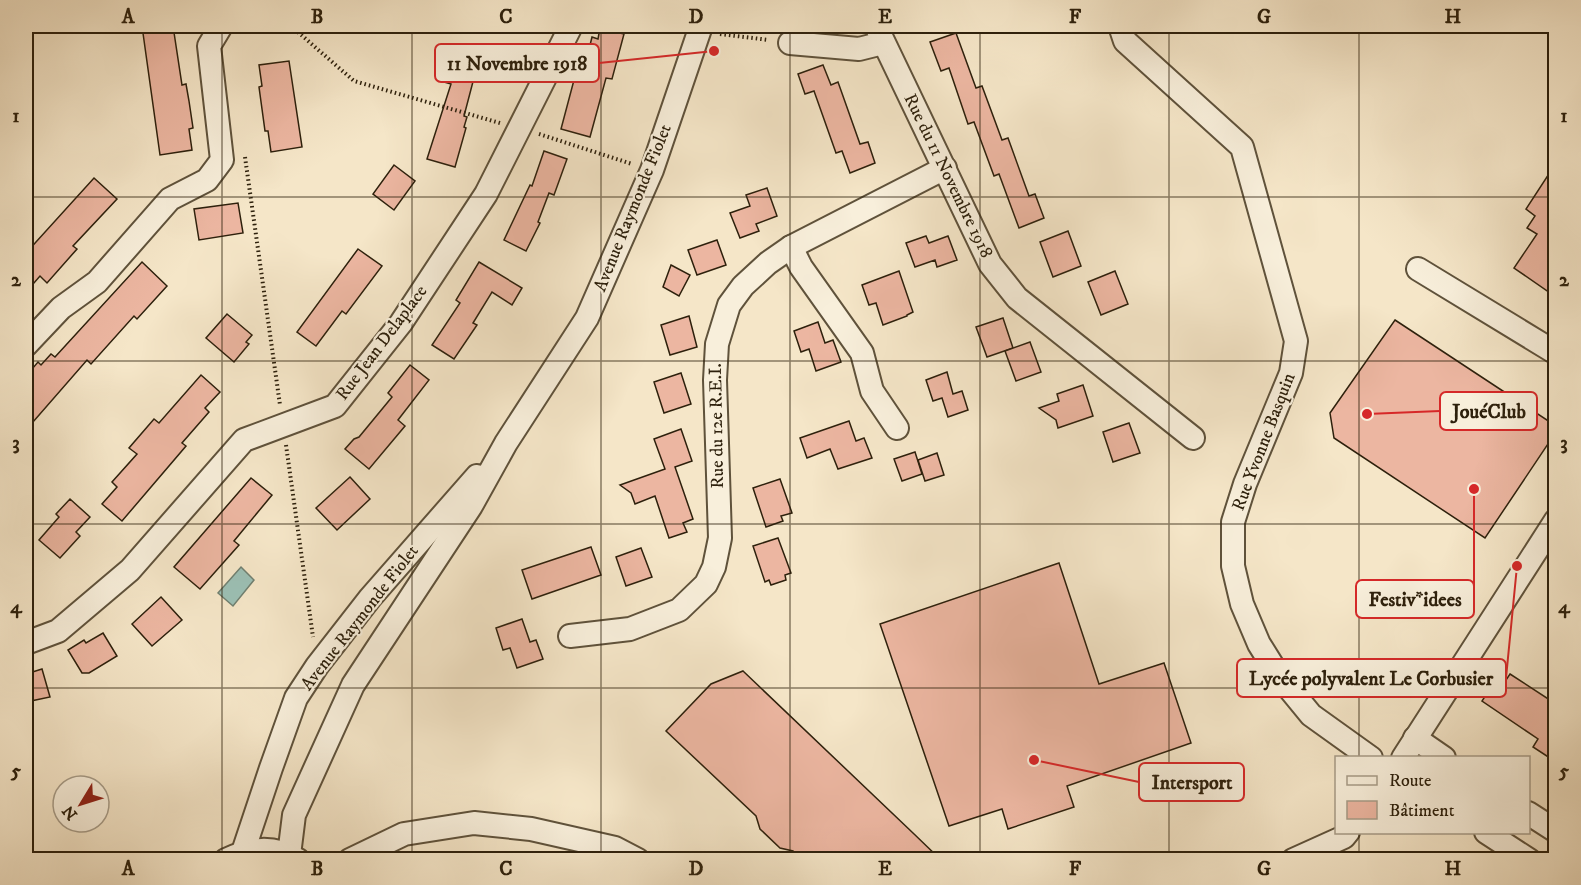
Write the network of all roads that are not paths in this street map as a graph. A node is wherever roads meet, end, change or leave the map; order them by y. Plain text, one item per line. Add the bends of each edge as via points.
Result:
1 (220, 26) edge
2 (571, 26) edge
3 (1120, 26) edge
4 (701, 28) edge
5 (880, 34) edge
6 (790, 43) road end
7 (945, 168) junction
8 (791, 247) junction
9 (1418, 269) dead end
10 (26, 345) edge
11 (1556, 353) edge
12 (897, 428) dead end
13 (1193, 438) dead end
14 (506, 443) junction
15 (1556, 520) edge
16 (570, 636) dead end
17 (26, 643) edge
18 (1415, 738) junction
19 (1368, 756) edge
20 (1404, 756) edge
21 (1441, 756) edge
22 (1530, 814) edge
23 (1556, 831) edge
24 (1346, 834) edge
25 (1489, 834) edge
26 (235, 856) edge
27 (294, 857) edge
28 (350, 860) edge
29 (638, 860) edge
30 (1293, 860) edge
31 (1528, 860) edge

1 - 10 street via 209,46 222,160 207,180 170,199 97,282 61,308
2 - 17 street, Rue Jean Delaplace via 486,194 401,322 335,406 244,440 130,570 58,631
3 - 19 street, Rue Yvonne Basquin via 1125,41 1242,147 1296,341 1292,373 1233,522 1235,576 1259,644 1280,676 1311,715
4 - 14 street, Avenue Raymonde Fiolet via 652,170 587,318
5 - 6 street, Rue du 11 Novembre 1918 via 859,49
5 - 7 street, Rue du 11 Novembre 1918
7 - 8 street, Rue du 12e R.E.I.
7 - 13 street, Rue du 11 Novembre 1918 via 990,264 1017,298
8 - 12 street via 862,352 872,391
8 - 16 street, Rue du 12e R.E.I. via 743,286 729,305 717,344 720,538 706,584 680,610 630,629
9 - 11 street
14 - 26 street, Avenue Raymonde Fiolet via 370,598 296,698
14 - 27 street, Avenue Raymonde Fiolet via 471,506 353,685 294,815
15 - 18 street
18 - 20 street
18 - 21 street
22 - 23 street
24 - 30 street
25 - 31 street
26 - 27 street via 259,849
28 - 29 street via 404,834 474,823 573,838 615,848

